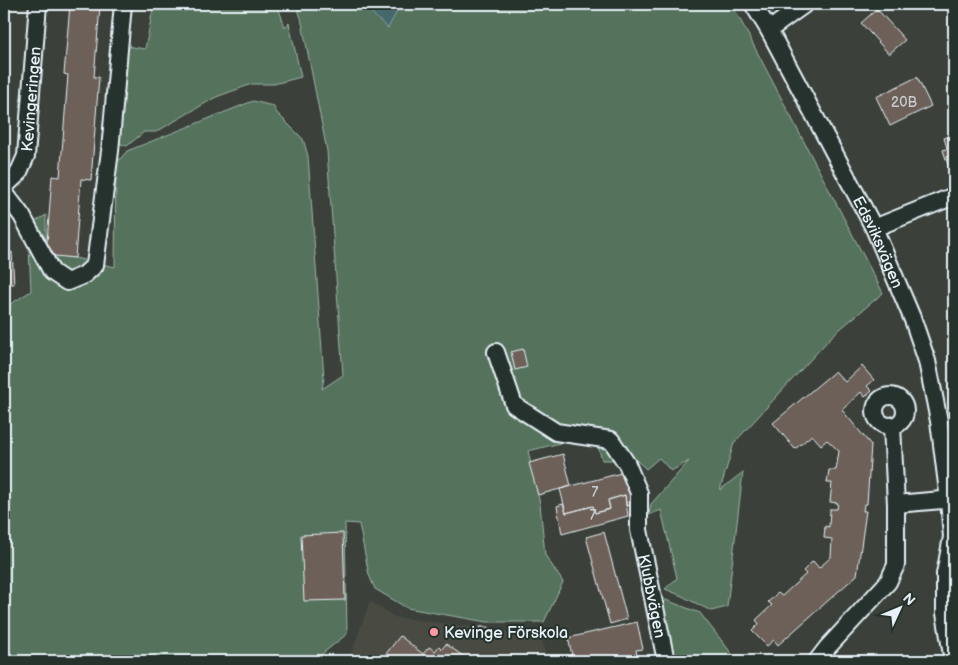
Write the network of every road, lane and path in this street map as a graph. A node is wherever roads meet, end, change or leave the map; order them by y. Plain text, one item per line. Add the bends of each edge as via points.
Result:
1 (38, 4) edge
2 (123, 4) edge
3 (753, 4) edge
4 (805, 4) edge
5 (769, 30) junction
6 (4, 186) edge
7 (4, 192) edge
8 (954, 196) edge
9 (874, 228) junction
10 (496, 352) dead end
11 (892, 426) dead end
12 (952, 500) edge
13 (896, 504) junction
14 (953, 541) edge
15 (666, 661) edge
16 (817, 661) edge
17 (954, 661) edge

1 - 6 street, Kevingeringen via 26,156 18,174
2 - 7 street via 110,151 95,265 84,275 67,282 52,272 22,216
3 - 5 street, Edsviksvägen
4 - 5 street
5 - 9 street, Edsviksvägen
8 - 9 street
9 - 12 street, Edsviksvägen via 927,361
10 - 15 street, Klubbvägen via 514,405 556,432 611,440 627,464 638,493 640,530
11 - 13 street
12 - 13 street
12 - 14 street, Edsviksvägen
13 - 16 street via 896,565 888,582
14 - 17 street, Edsviksvägen via 945,574 945,613

